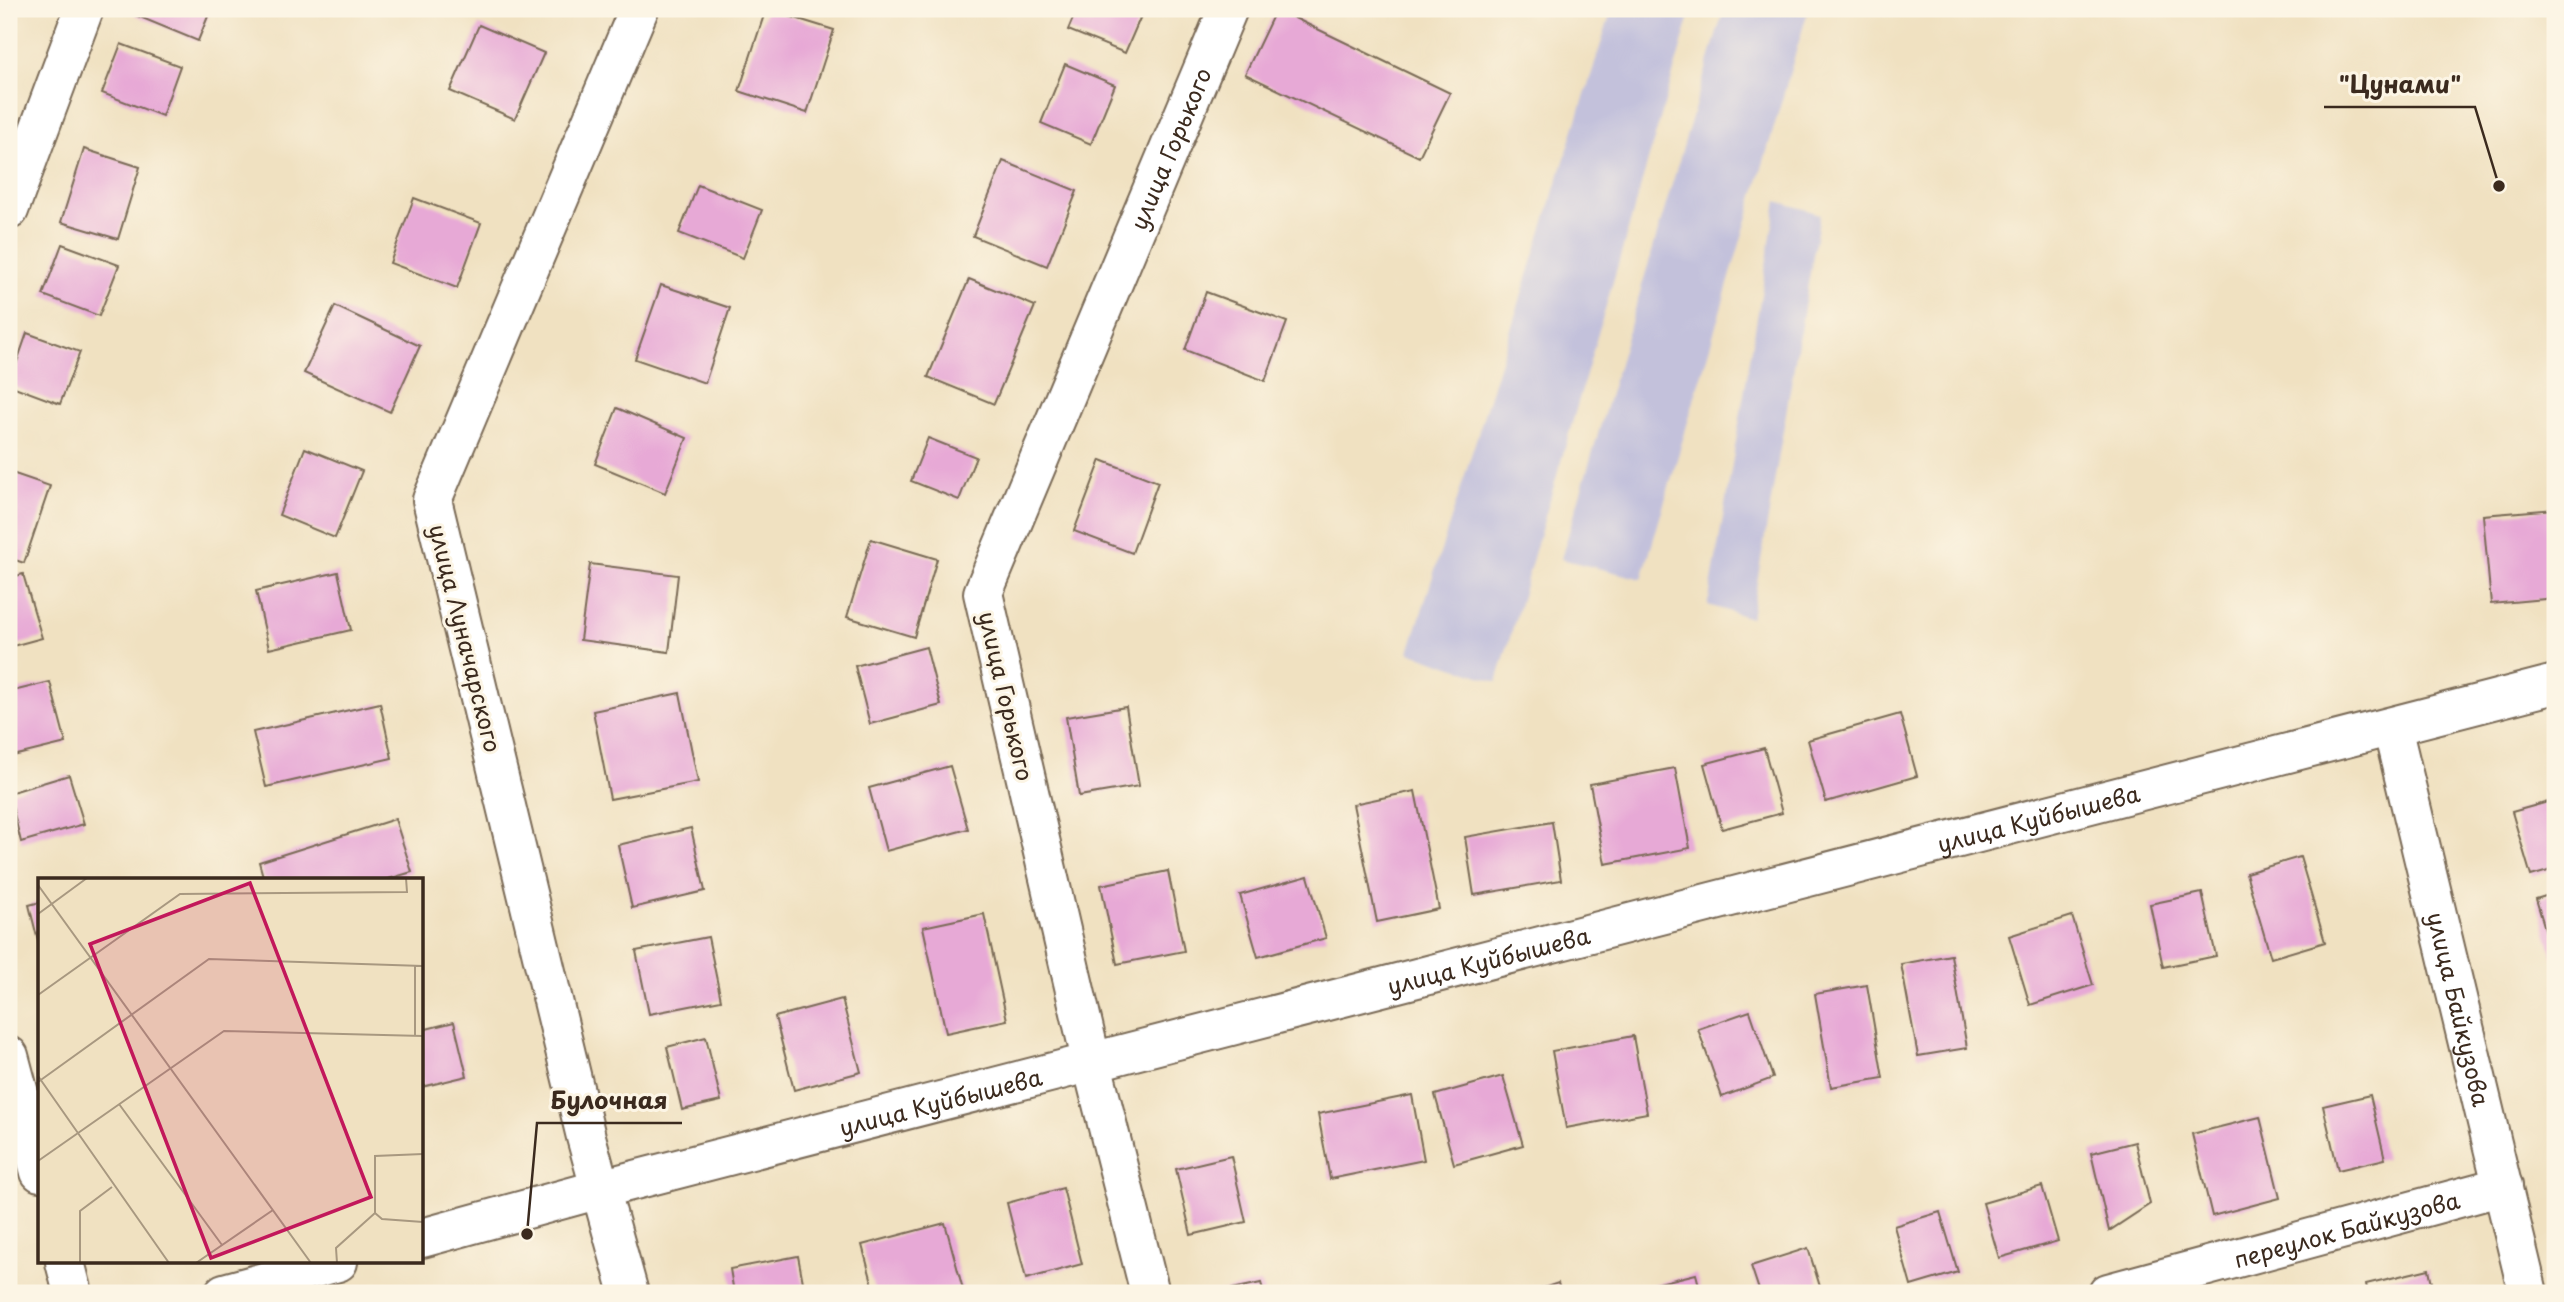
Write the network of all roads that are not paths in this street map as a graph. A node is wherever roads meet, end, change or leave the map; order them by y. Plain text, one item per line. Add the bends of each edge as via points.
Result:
1 (84, 9) edge
2 (639, 9) edge
3 (1228, 9) edge
4 (9, 210) edge
5 (2555, 684) edge
6 (2392, 727) junction
7 (9, 1056) edge
8 (1092, 1064) junction
9 (38, 1165) edge
10 (2503, 1186) junction
11 (600, 1189) junction
12 (424, 1237) edge
13 (66, 1264) edge
14 (331, 1264) edge
15 (73, 1293) edge
16 (224, 1293) edge
17 (629, 1293) edge
18 (1150, 1293) edge
19 (2108, 1293) edge
20 (2528, 1293) edge

1 - 4 street
2 - 11 street, улица Луначарского via 432,500
3 - 8 street, улица Горького via 983,593
5 - 6 street, улица Куйбышева
6 - 8 street, улица Куйбышева
6 - 10 street, улица Байкузова
7 - 9 street
8 - 11 street, улица Куйбышева
8 - 18 street, улица Горького
10 - 19 street, переулок Байкузова
10 - 20 street, улица Байкузова
11 - 12 street, улица Куйбышева
11 - 17 street, улица Луначарского
13 - 15 street
14 - 16 street

